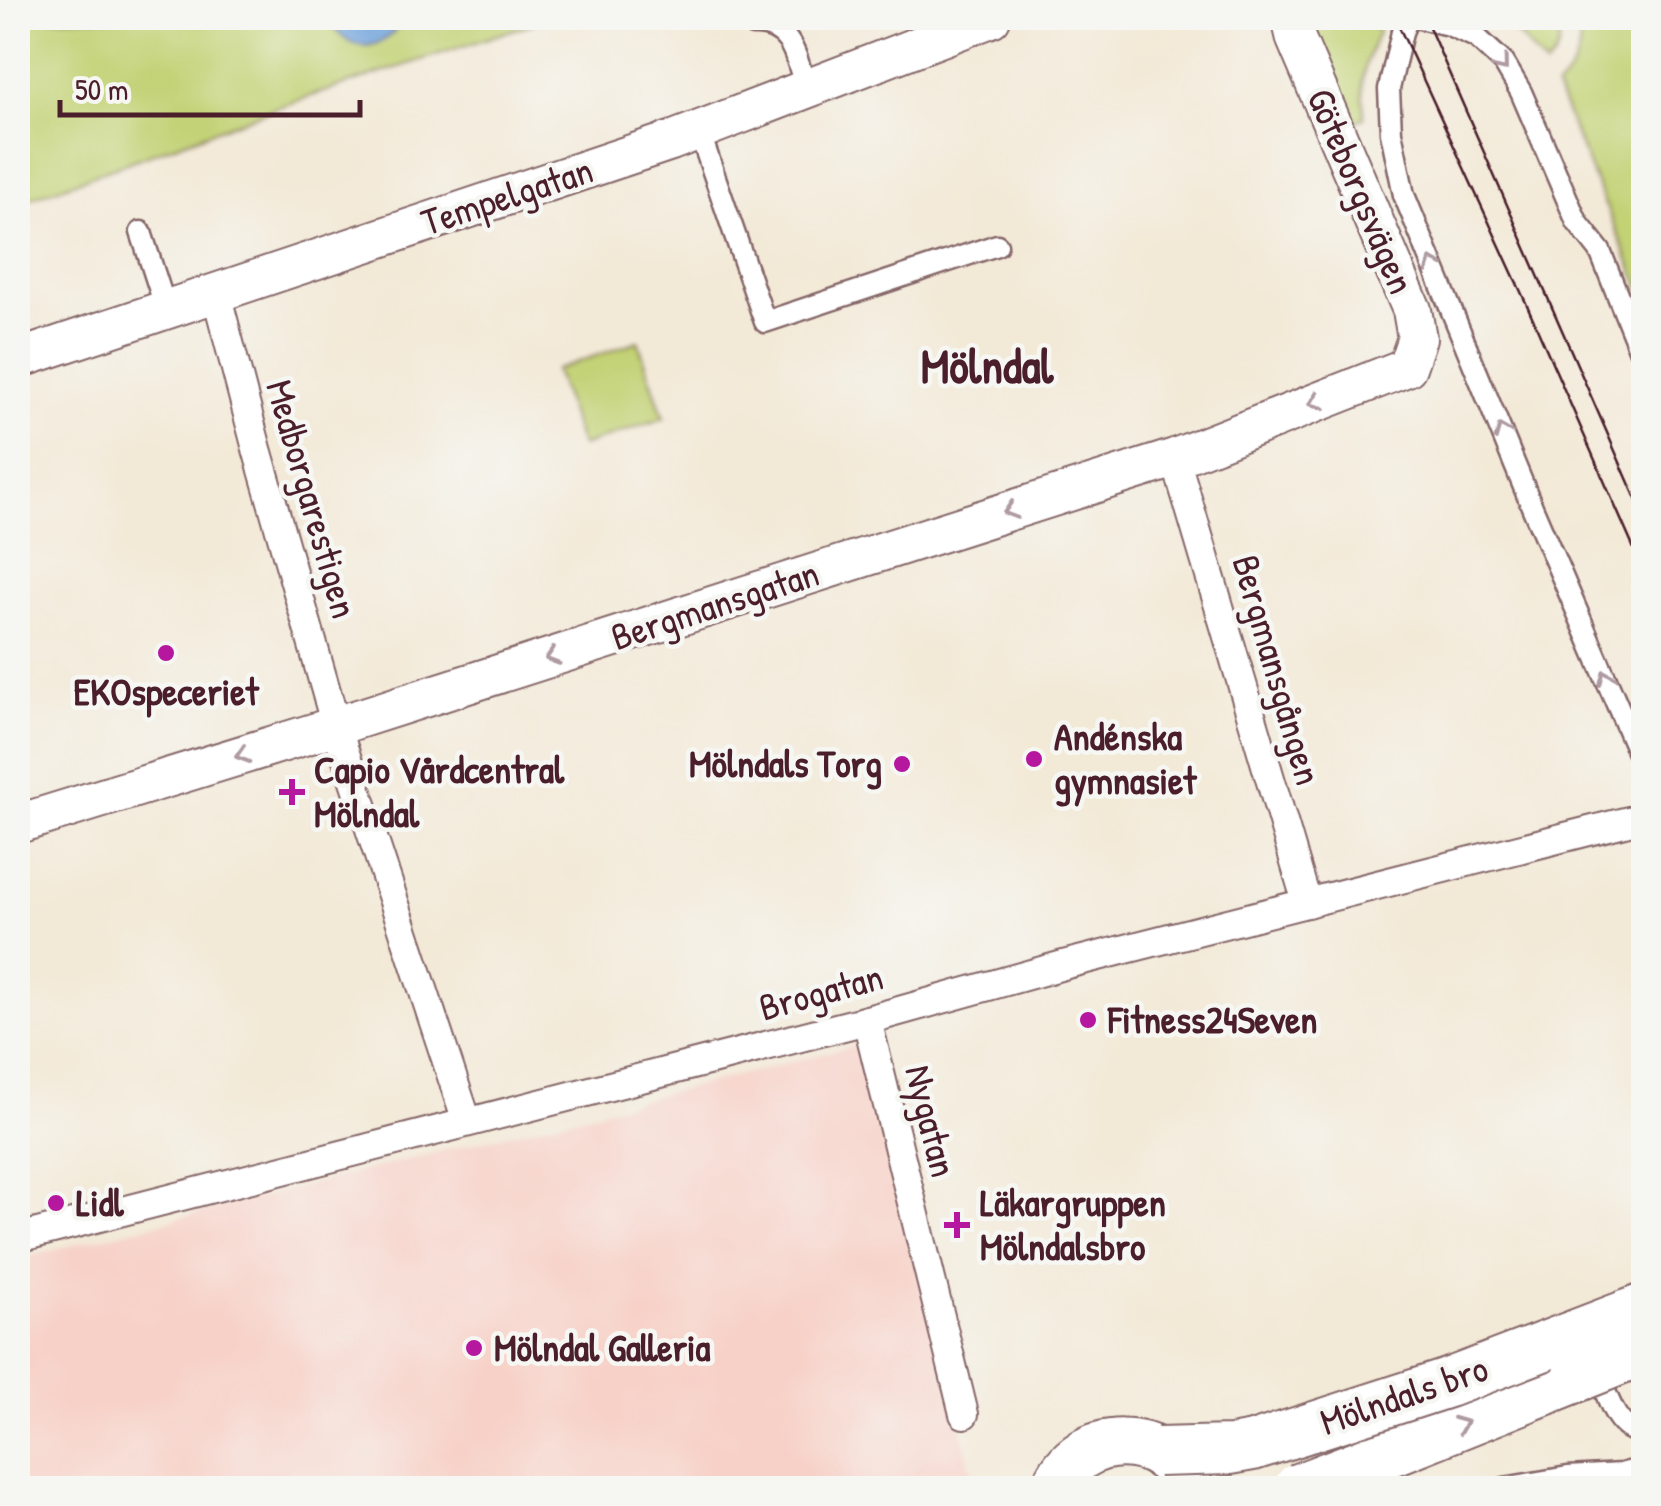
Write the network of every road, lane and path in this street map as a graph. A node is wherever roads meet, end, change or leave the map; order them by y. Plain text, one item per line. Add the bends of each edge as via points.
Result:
1 (990, 18) edge
2 (1290, 18) edge
3 (1408, 18) edge
4 (1420, 18) edge
5 (752, 25) dead end
6 (806, 90) junction
7 (699, 130) junction
8 (141, 232) dead end
9 (996, 245) dead end
10 (216, 293) junction
11 (166, 309) junction
12 (18, 358) edge
13 (1644, 361) edge
14 (1406, 367) joint
15 (1175, 458) junction
16 (336, 726) junction
17 (1644, 767) edge
18 (1644, 817) edge
19 (18, 824) edge
20 (1307, 904) junction
21 (867, 1020) junction
22 (467, 1122) junction
23 (18, 1238) edge
24 (1644, 1308) edge
25 (1644, 1352) edge
26 (964, 1414) dead end
27 (1644, 1432) edge
28 (1158, 1452) junction
29 (1644, 1468) edge
30 (1621, 1474) junction
31 (1296, 1476) edge
32 (1644, 1477) edge
33 (1053, 1485) edge
34 (1188, 1488) edge
35 (1504, 1488) edge

1 - 6 street, Tempelgatan
2 - 14 street, Göteborgsvägen via 1412,310 1416,338
17 -> 3 lane via 1404,195 1389,89
4 -> 13 lane via 1476,38 1504,63 1578,222 1600,251
5 - 6 lane via 775,27 786,38
6 - 7 street, Tempelgatan
7 - 9 lane via 765,322
7 - 10 street, Tempelgatan
8 - 11 lane
10 - 11 street, Tempelgatan
10 - 16 street, Medborgarestigen
11 - 12 street, Tempelgatan
14 -> 15 street, Bergmansgatan
15 -> 16 street, Bergmansgatan
15 - 20 street, Bergmansgången
16 -> 19 street, Bergmansgatan
16 - 22 street, Medborgarestigen
18 - 20 street, Brogatan
20 - 21 street, Brogatan
21 - 22 street, Brogatan
21 - 26 street, Nygatan
22 - 23 street, Brogatan
24 - 28 street, Mölndals bro, bridge via 1448,1383 1253,1446
31 -> 25 street, Mölndals bro, bridge
27 - 31 lane via 1626,1428 1618,1417 1578,1318 1277,1419
28 - 33 street, Mölndals bro via 1137,1443 1092,1448
28 - 34 street
29 - 30 lane
30 - 32 lane
30 - 35 lane

